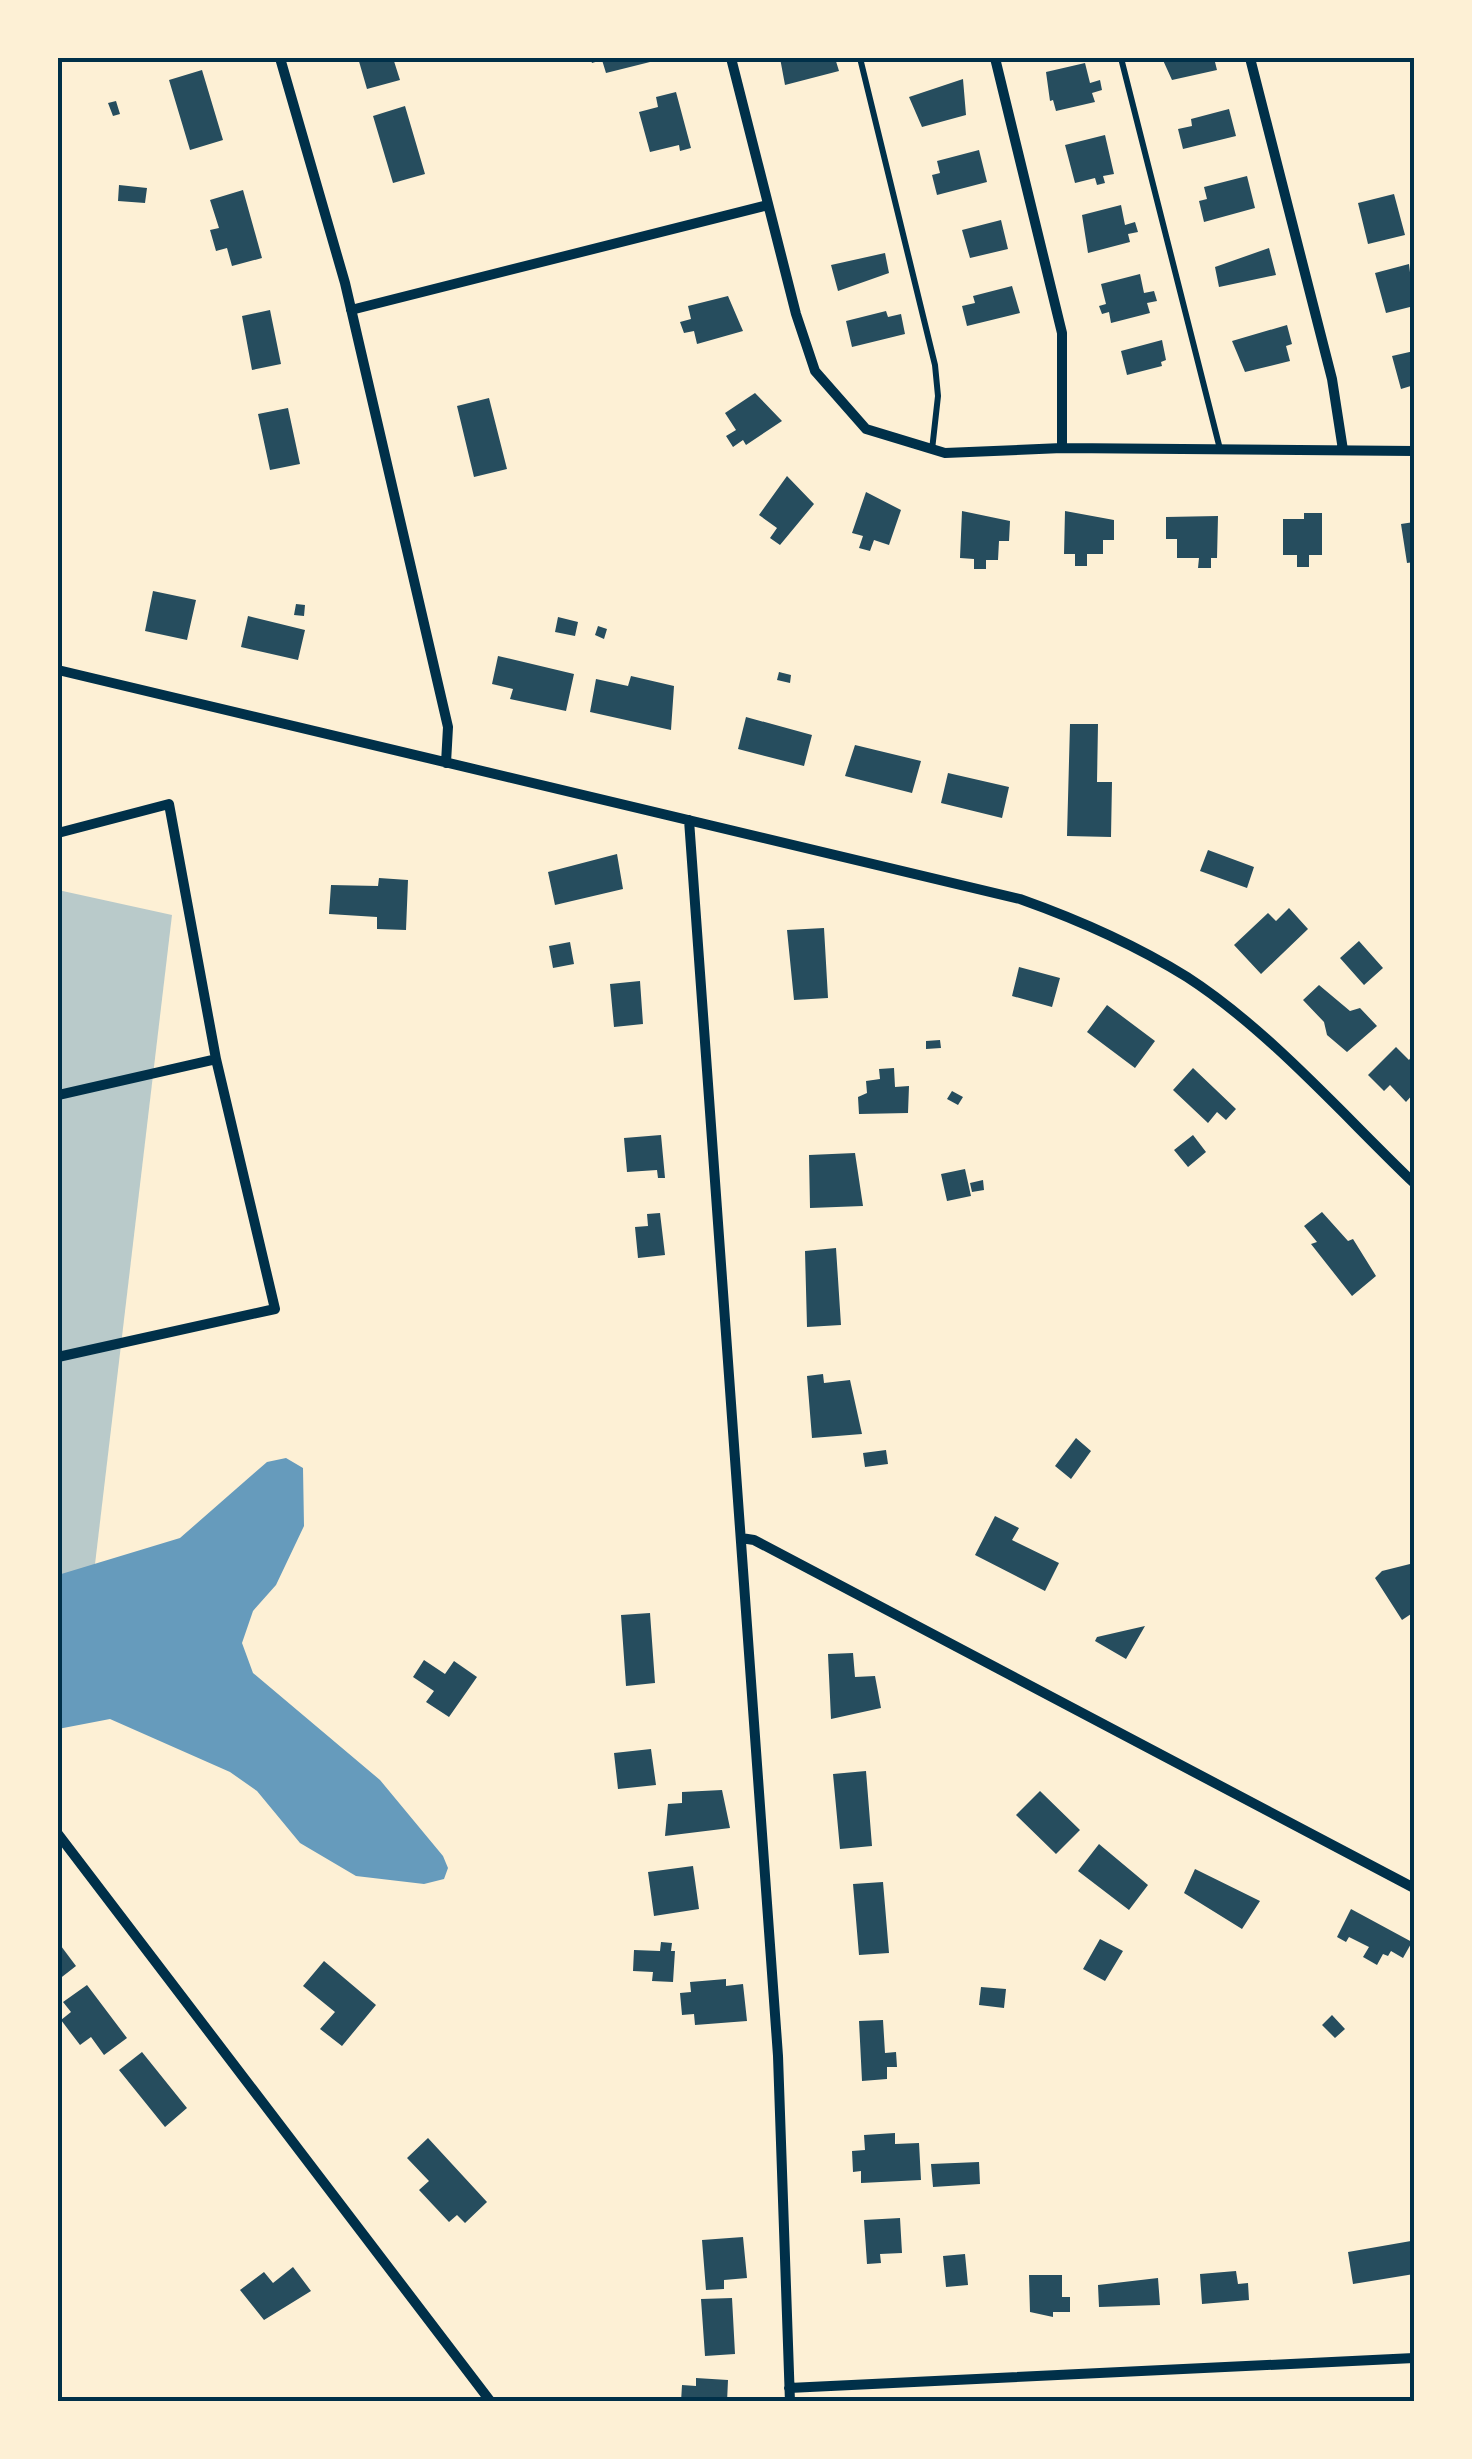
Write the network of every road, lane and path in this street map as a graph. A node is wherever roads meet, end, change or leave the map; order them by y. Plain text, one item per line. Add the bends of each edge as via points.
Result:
1 (280, 58) edge
2 (731, 58) edge
3 (860, 58) edge
4 (995, 58) edge
5 (1121, 58) edge
6 (1250, 58) edge
7 (768, 205) junction
8 (351, 310) junction
9 (1062, 448) junction
10 (932, 450) junction
11 (1221, 450) junction
12 (1344, 450) junction
13 (1414, 450) edge
14 (58, 670) edge
15 (446, 763) junction
16 (689, 820) junction
17 (58, 832) edge
18 (216, 1059) junction
19 (58, 1095) edge
20 (1414, 1183) edge
21 (58, 1356) edge
22 (741, 1538) junction
23 (58, 1834) edge
24 (1414, 1888) edge
25 (1414, 2358) edge
26 (789, 2388) junction
27 (490, 2402) edge
28 (790, 2402) edge

1 - 8 street
2 - 7 street
3 - 10 lane via 934,365
4 - 9 street via 1062,333
5 - 11 lane
6 - 12 street
7 - 8 street
7 - 10 street via 815,371 866,429
8 - 15 street via 448,726
9 - 10 street
9 - 11 street
11 - 12 street
12 - 13 street
14 - 15 street
15 - 16 street
16 - 20 street via 1020,900 1110,934 1188,978 1242,1019
16 - 22 street
17 - 18 street via 169,804
18 - 19 street
18 - 21 street via 275,1310
22 - 24 street
22 - 26 street via 778,2056
23 - 27 street
25 - 26 street
26 - 28 street

